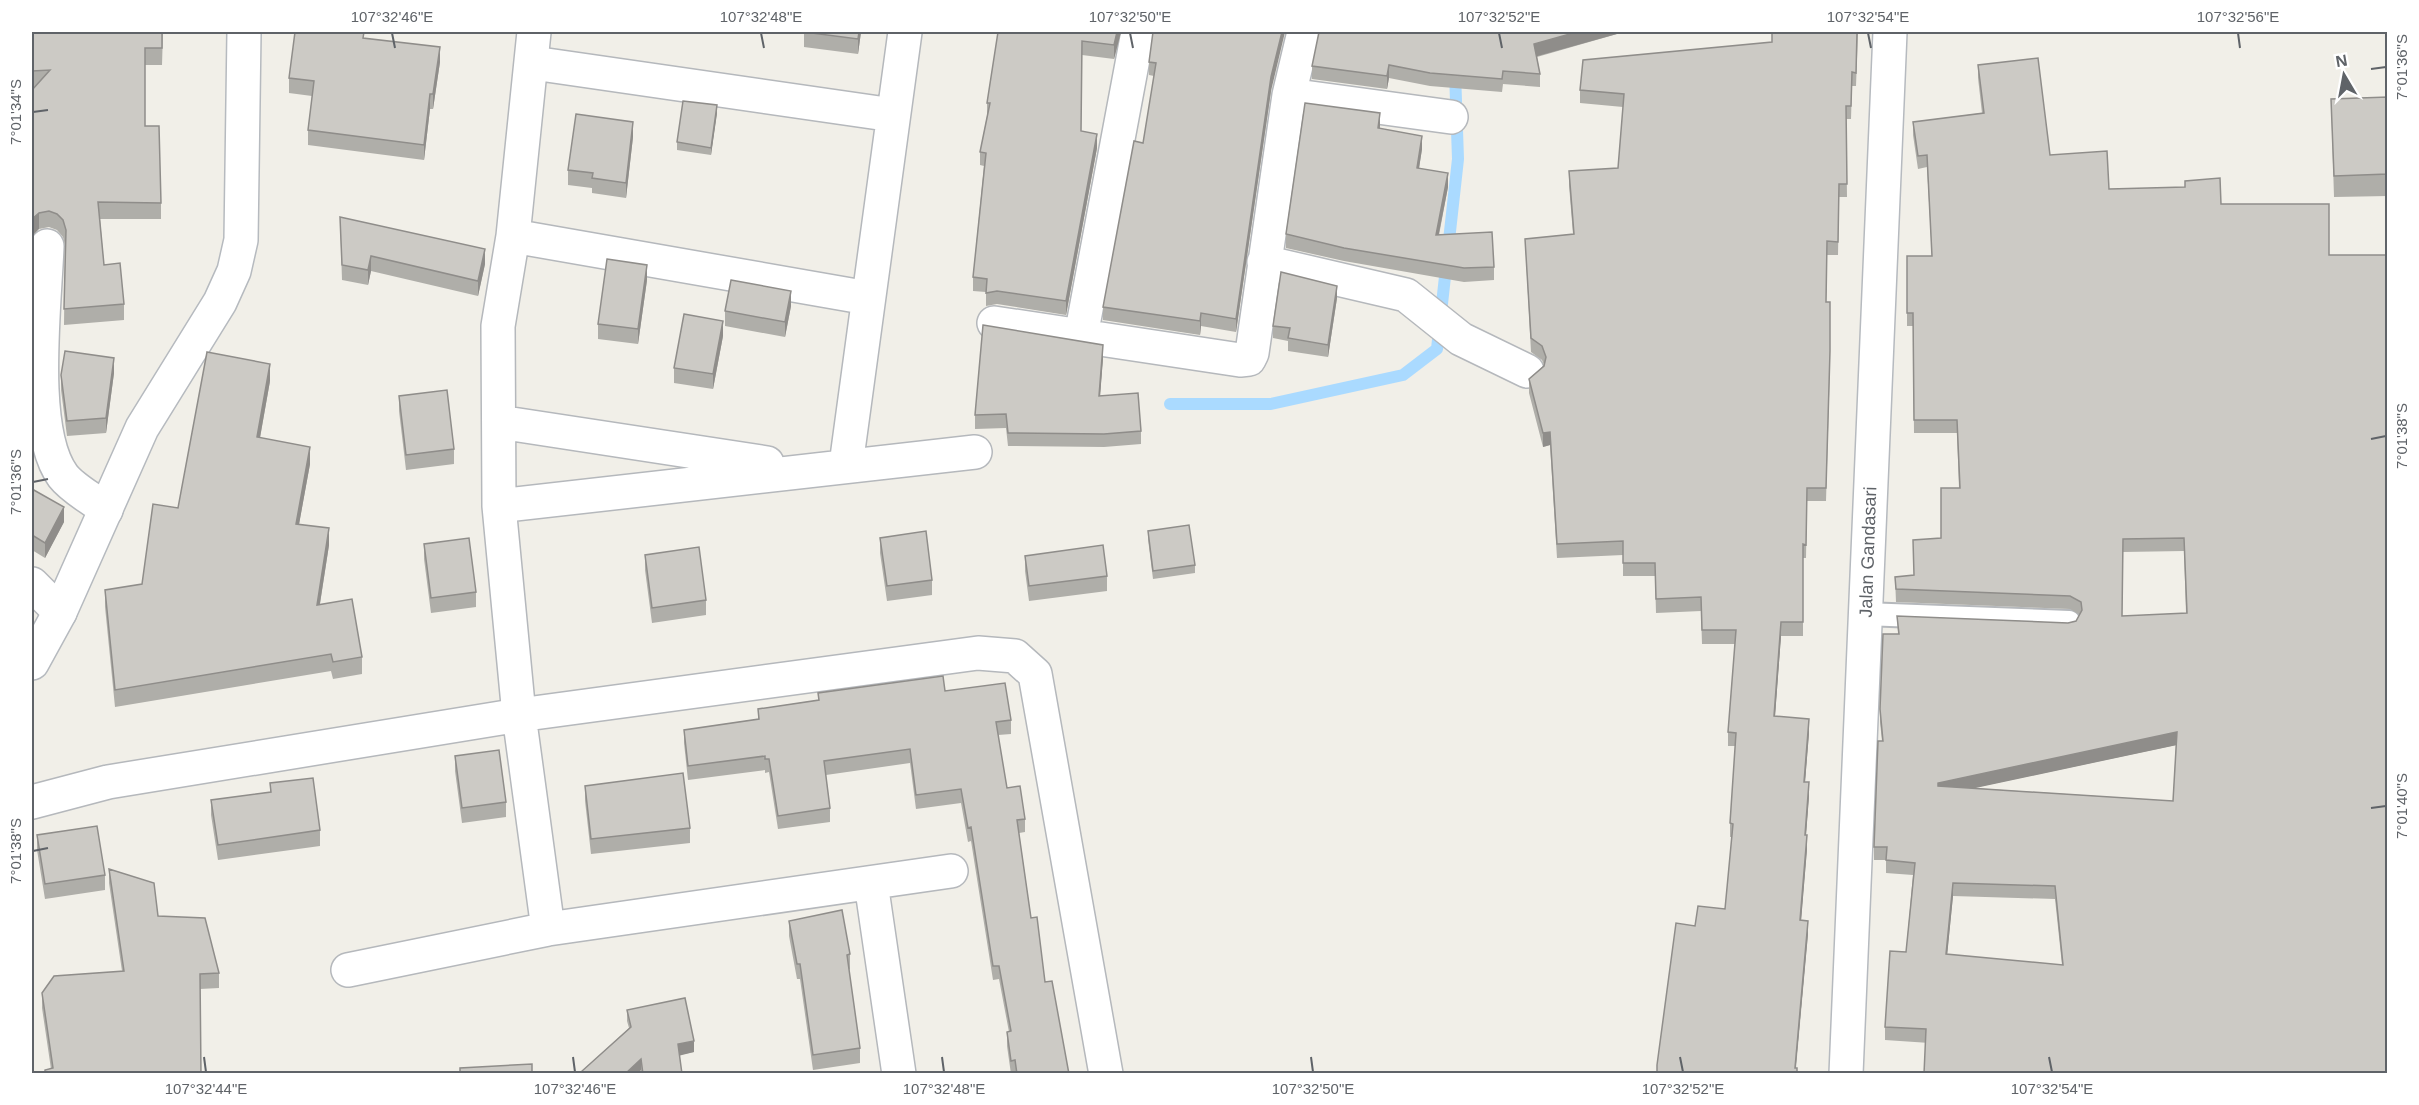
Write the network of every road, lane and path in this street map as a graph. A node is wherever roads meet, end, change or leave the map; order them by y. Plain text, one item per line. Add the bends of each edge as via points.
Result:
1 (244, 32) edge
2 (905, 32) edge
3 (1138, 32) edge
4 (1304, 32) edge
5 (1890, 32) edge
6 (533, 47) edge
7 (1289, 95) junction
8 (893, 115) junction
9 (1451, 117) dead end
10 (513, 236) junction
11 (47, 246) dead end
12 (1264, 262) junction
13 (868, 298) junction
14 (994, 323) dead end
15 (1081, 336) junction
16 (1527, 371) dead end
17 (499, 422) junction
18 (975, 452) dead end
19 (846, 465) junction
20 (808, 470) junction
21 (499, 506) junction
22 (106, 510) junction
23 (32, 584) edge
24 (60, 612) junction
25 (1865, 614) junction
26 (2068, 622) edge
27 (32, 663) edge
28 (519, 715) junction
29 (32, 802) edge
30 (951, 871) dead end
31 (871, 883) junction
32 (548, 929) junction
33 (348, 970) dead end
34 (899, 1074) edge
35 (1106, 1074) edge
36 (1846, 1074) edge

1 - 22 street via 241,240 234,271 142,428
2 - 8 street
3 - 15 street
4 - 7 street
5 - 25 street, Jalan Gandasari
6 - 8 street
6 - 10 street
7 - 9 street
7 - 12 street
8 - 13 street
10 - 13 street
10 - 17 street via 498,326
11 - 22 street via 42,410 48,442 64,478
12 - 15 street via 1249,358 1240,360
12 - 16 street via 1406,295 1461,339
13 - 19 street
14 - 15 street
17 - 20 street
17 - 21 street
18 - 19 street
19 - 20 street
20 - 21 street
21 - 28 street
22 - 24 street
23 - 24 street
24 - 27 street
25 - 26 lane
25 - 36 street, Jalan Gandasari
28 - 29 street via 108,782
28 - 32 street
28 - 35 street via 978,653 1015,656 1035,674
30 - 31 street
31 - 32 street
31 - 34 street
32 - 33 street

